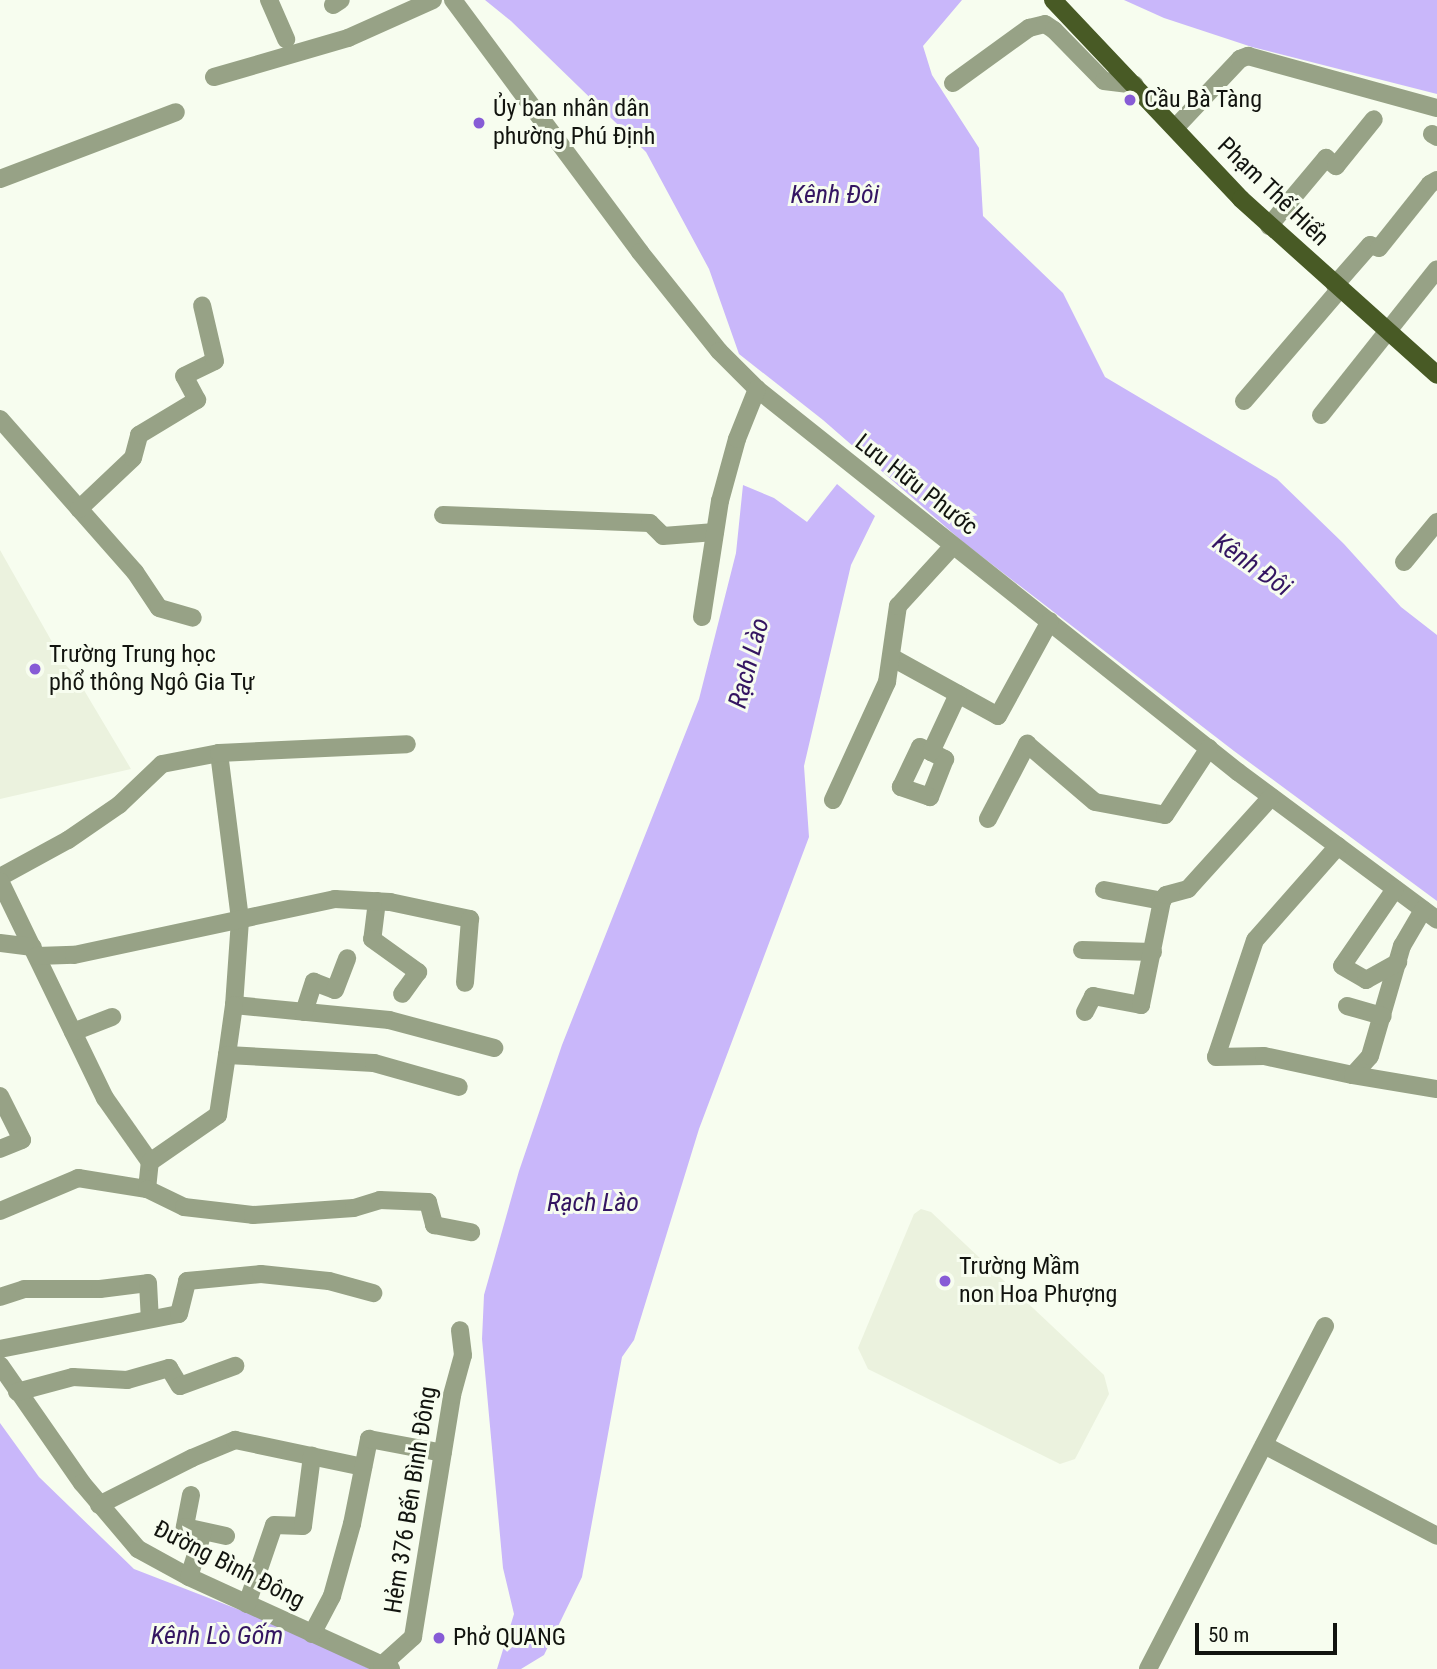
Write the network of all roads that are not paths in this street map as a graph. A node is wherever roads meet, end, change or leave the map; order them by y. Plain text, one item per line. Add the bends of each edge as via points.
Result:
1 (269, 0) edge
2 (433, 0) edge
3 (453, 0) edge
4 (1053, 0) edge
5 (286, 39) dead end
6 (214, 77) dead end
7 (953, 83) dead end
8 (1135, 85) junction
9 (1437, 108) edge
10 (176, 112) dead end
11 (1374, 119) dead end
12 (1175, 128) junction
13 (0, 179) edge
14 (1437, 180) edge
15 (1269, 226) junction
16 (1437, 269) edge
17 (1337, 287) junction
18 (202, 305) dead end
19 (1386, 333) junction
20 (1437, 375) edge
21 (757, 389) junction
22 (1244, 401) dead end
23 (1321, 415) dead end
24 (0, 419) edge
25 (79, 509) junction
26 (443, 515) dead end
27 (1437, 522) edge
28 (715, 532) junction
29 (953, 546) junction
30 (1404, 562) dead end
31 (702, 617) dead end
32 (192, 618) dead end
33 (1050, 621) junction
34 (891, 657) junction
35 (958, 694) junction
36 (407, 744) dead end
37 (1209, 748) junction
38 (931, 752) dead end
39 (219, 753) junction
40 (1272, 797) junction
41 (833, 800) dead end
42 (988, 818) dead end
43 (1338, 846) junction
44 (0, 879) edge
45 (1395, 889) junction
46 (1104, 890) dead end
47 (377, 901) junction
48 (1162, 901) junction
49 (1430, 915) edge
50 (240, 920) junction
51 (0, 943) edge
52 (1082, 950) dead end
53 (35, 952) junction
54 (1153, 952) junction
55 (347, 958) dead end
56 (1398, 962) junction
57 (465, 983) dead end
58 (402, 994) dead end
59 (234, 1005) junction
60 (1346, 1006) dead end
61 (304, 1012) junction
62 (1085, 1012) dead end
63 (1382, 1016) junction
64 (112, 1017) dead end
65 (73, 1032) junction
66 (494, 1048) dead end
67 (227, 1055) junction
68 (1353, 1075) junction
69 (459, 1087) dead end
70 (1437, 1089) edge
71 (0, 1096) edge
72 (0, 1149) edge
73 (150, 1162) junction
74 (147, 1189) junction
75 (0, 1211) edge
76 (471, 1232) dead end
77 (373, 1293) dead end
78 (0, 1297) edge
79 (150, 1318) junction
80 (1325, 1326) dead end
81 (460, 1330) dead end
82 (0, 1349) edge
83 (0, 1366) edge
84 (235, 1366) dead end
85 (17, 1392) junction
86 (1264, 1445) junction
87 (443, 1453) junction
88 (312, 1456) junction
89 (363, 1467) junction
90 (191, 1495) dead end
91 (99, 1505) junction
92 (203, 1532) junction
93 (226, 1536) dead end
94 (1437, 1536) edge
95 (189, 1577) junction
96 (247, 1604) junction
97 (312, 1634) junction
98 (386, 1667) edge
99 (1148, 1669) edge

1 - 5 street
2 - 6 street via 348,38
3 - 21 street, Lưu Hữu Phước via 640,252 719,351
4 - 8 main road, Phạm Thế Hiển
7 - 8 street via 1029,28 1045,24 1104,81
8 - 12 main road, Phạm Thế Hiển
9 - 12 street via 1248,56
10 - 13 street
11 - 15 street via 1336,166 1326,158
12 - 15 main road, Phạm Thế Hiển
14 - 17 street via 1379,248 1370,245
15 - 17 main road, Phạm Thế Hiển
16 - 19 street
17 - 19 main road, Phạm Thế Hiển
17 - 22 street
18 - 25 street via 215,361 184,376 197,400 139,435 133,458
19 - 20 main road, Phạm Thế Hiển
19 - 23 street
21 - 28 street via 737,439
21 - 29 street, Lưu Hữu Phước
24 - 25 street
25 - 32 street via 135,572 159,608
26 - 28 street via 650,523 663,536
27 - 30 street
28 - 31 street
29 - 33 street, Lưu Hữu Phước
29 - 34 street via 898,606
33 - 35 street via 998,716
33 - 37 street, Lưu Hữu Phước
34 - 35 street
34 - 41 street via 887,682
35 - 38 street
36 - 39 street
37 - 40 street, Lưu Hữu Phước
37 - 42 street via 1165,815 1095,802 1027,744
39 - 44 street via 162,764 119,805
39 - 50 street
40 - 43 street, Lưu Hữu Phước
40 - 48 street via 1188,889 1166,894
43 - 45 street, Lưu Hữu Phước
43 - 68 street via 1255,940 1216,1056 1264,1056
44 - 53 street
45 - 49 street, Lưu Hữu Phước
45 - 56 street via 1342,966 1366,980
46 - 48 street
47 - 50 street via 335,898
47 - 57 street via 470,919
47 - 58 street via 372,939 418,972
48 - 54 street
49 - 56 street via 1402,946
50 - 53 street via 74,956
50 - 59 street
51 - 53 street
52 - 54 street
53 - 65 street
54 - 62 street via 1141,1005 1093,996
55 - 61 street via 335,990 314,982
56 - 63 street
59 - 61 street
59 - 67 street
60 - 63 street
61 - 66 street via 389,1020
63 - 68 street via 1370,1056
64 - 65 street
65 - 73 street via 105,1098
67 - 69 street via 374,1063
67 - 73 street via 218,1115
68 - 70 street
71 - 72 street via 22,1140
73 - 74 street
74 - 75 street via 78,1178
74 - 76 street via 184,1208 253,1215 354,1208 380,1200 428,1202 434,1225
77 - 79 street via 329,1281 261,1274 187,1281 179,1314
78 - 79 street via 24,1289 100,1289 148,1283
79 - 82 street
80 - 86 street
81 - 87 street, Hẻm 376 Bến Bình Đông via 463,1355
83 - 85 street, Đường Bình Đông
84 - 85 street via 180,1386 169,1368 127,1380 73,1377
85 - 91 street, Đường Bình Đông
86 - 94 street
86 - 99 street
87 - 89 street via 369,1439
87 - 98 street, Hẻm 376 Bến Bình Đông via 413,1637
88 - 89 street
88 - 91 street via 235,1440
88 - 96 street via 303,1526 274,1525
89 - 97 street via 332,1596
90 - 92 street via 185,1527
91 - 95 street, Đường Bình Đông via 138,1549
92 - 93 street
92 - 95 street
95 - 96 street, Đường Bình Đông
96 - 97 street, Đường Bình Đông
97 - 98 street, Đường Bình Đông

